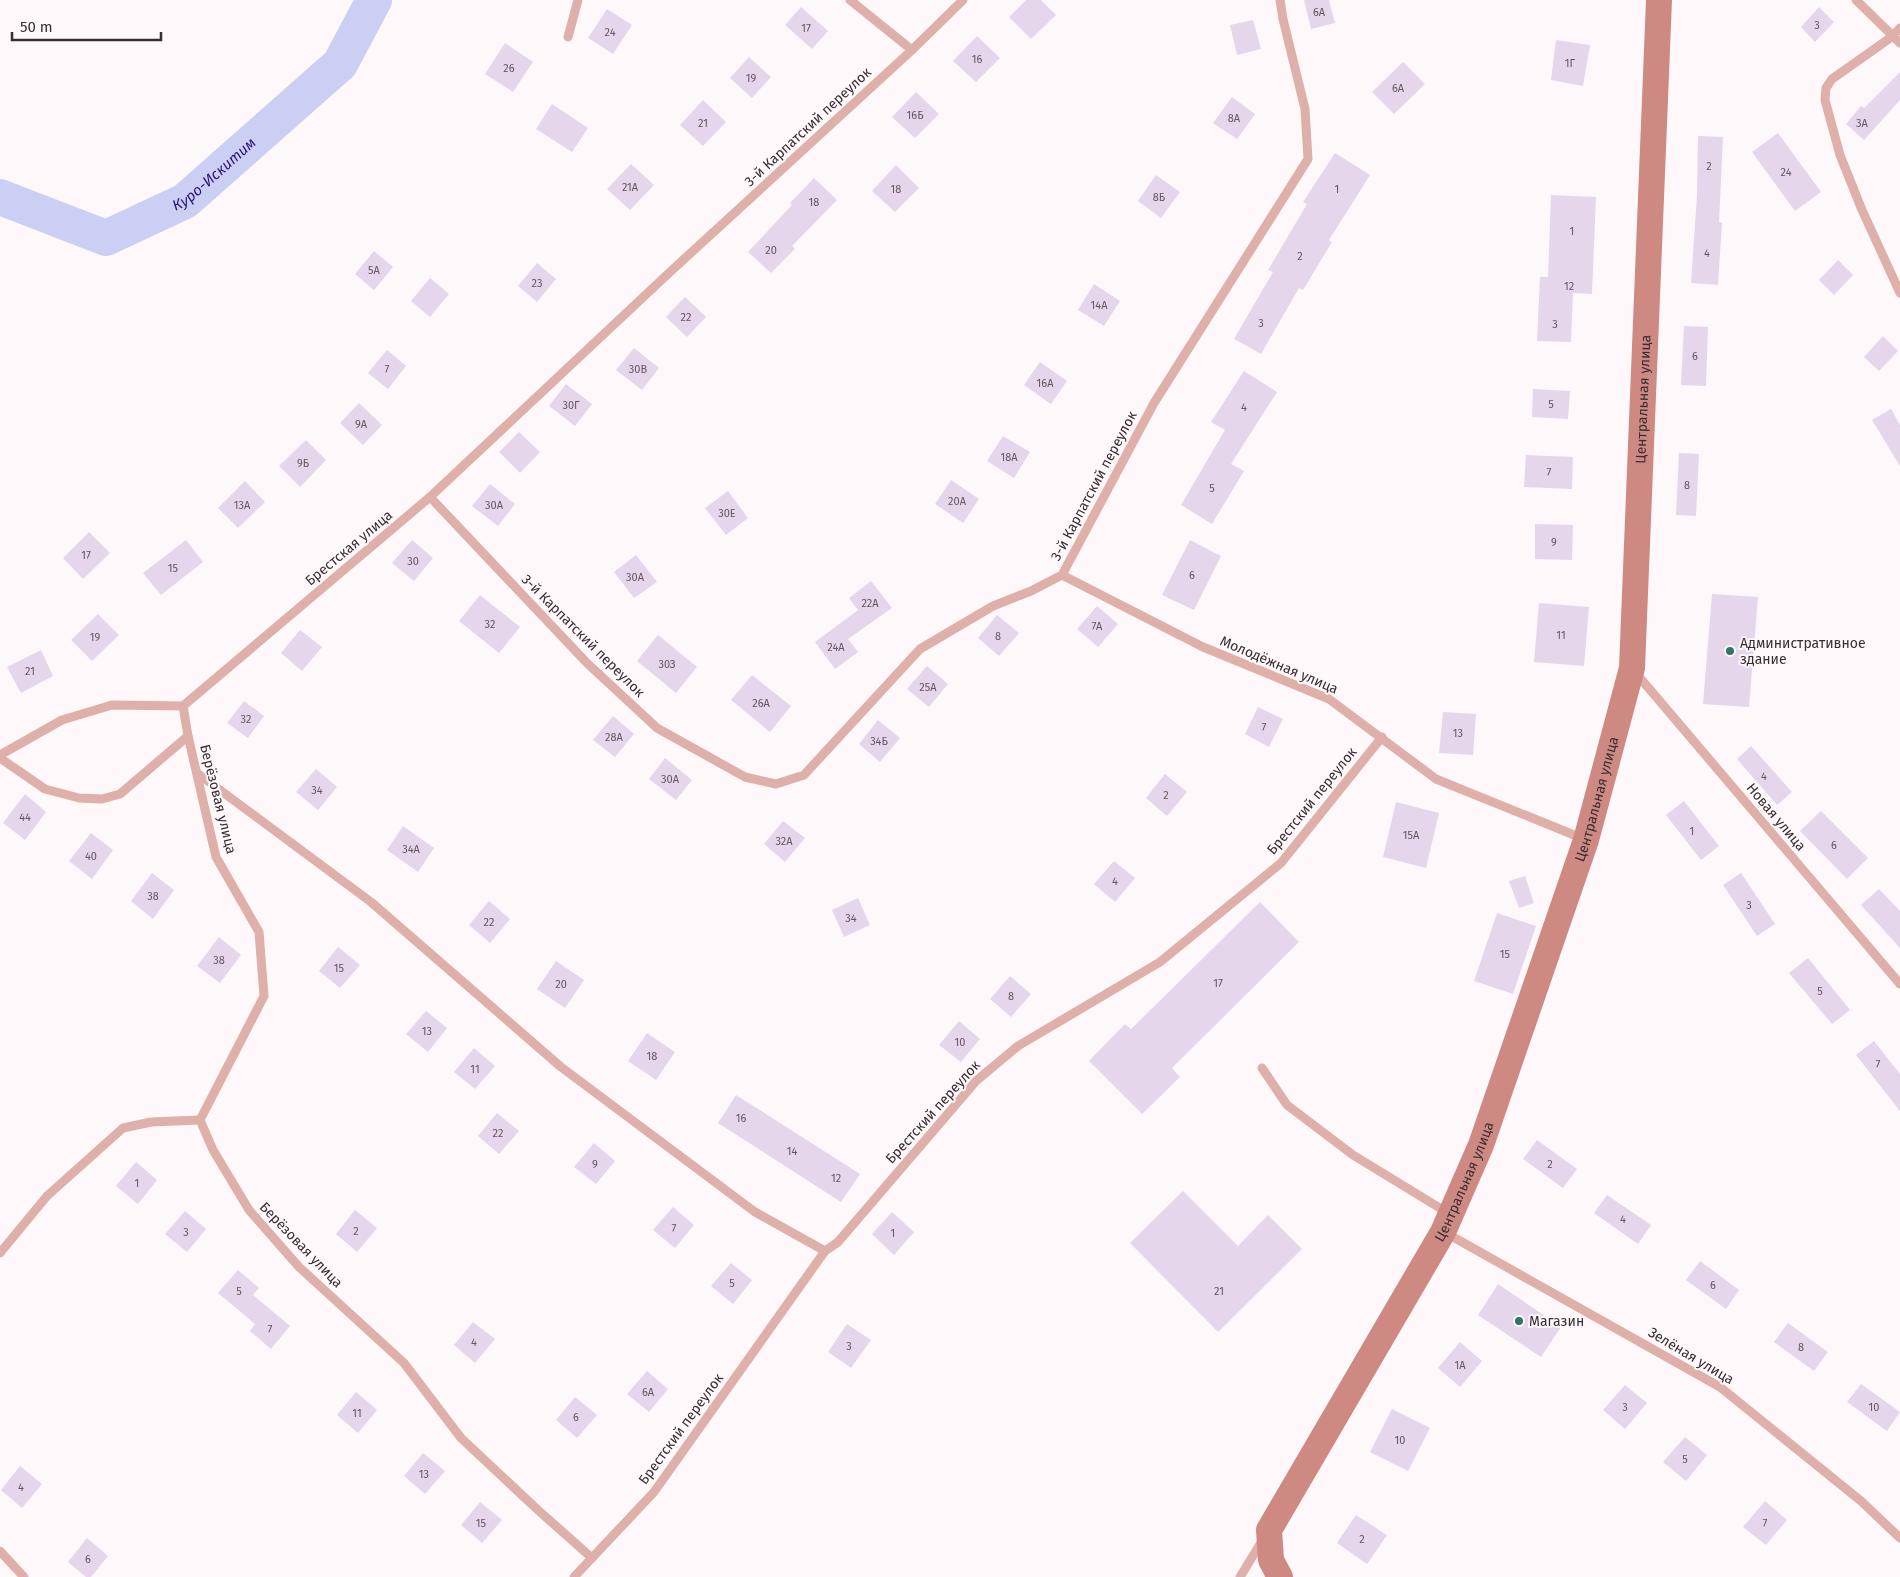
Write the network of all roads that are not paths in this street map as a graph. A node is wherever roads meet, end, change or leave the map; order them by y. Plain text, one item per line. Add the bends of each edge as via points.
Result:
1 (578, 0) edge
2 (850, 0) edge
3 (963, 0) edge
4 (1280, 0) edge
5 (1659, 0) edge
6 (1856, 0) edge
7 (1900, 28) edge
8 (1892, 36) junction
9 (568, 37) dead end
10 (1900, 43) edge
11 (912, 50) junction
12 (670, 272) joint
13 (1900, 293) edge
14 (430, 497) junction
15 (1062, 575) junction
16 (1632, 668) junction
17 (184, 706) junction
18 (188, 736) junction
19 (1382, 737) junction
20 (0, 757) edge
21 (196, 773) junction
22 (1586, 840) junction
23 (1900, 984) edge
24 (1262, 1068) dead end
25 (200, 1120) junction
26 (1447, 1223) junction
27 (824, 1251) junction
28 (0, 1253) edge
29 (1269, 1530) junction
30 (1900, 1538) edge
31 (0, 1551) edge
32 (592, 1558) junction
33 (24, 1577) edge
34 (574, 1577) edge
35 (1240, 1577) edge
36 (1280, 1577) edge

1 - 9 lane
2 - 11 lane
3 - 11 lane, 3-й Карпатский переулок
4 - 15 lane, 3-й Карпатский переулок via 1305,109 1308,159 1154,403
5 - 16 street, Центральная улица
6 - 8 lane
7 - 8 lane
8 - 10 lane
8 - 13 lane via 1832,79 1826,88 1825,100 1840,155
11 - 12 lane, 3-й Карпатский переулок
12 - 14 lane, Брестская улица
14 - 15 lane, 3-й Карпатский переулок via 587,663 657,728 746,777 776,784 804,775 920,649 994,606
14 - 17 lane, Брестская улица
15 - 19 lane, Молодёжная улица via 1203,648 1329,698
16 - 22 street, Центральная улица
16 - 23 lane, Новая улица
17 - 18 lane, Берёзовая улица
17 - 20 lane via 112,705 62,720
18 - 20 lane via 120,794 102,799 78,798 45,789
18 - 21 lane, Берёзовая улица
19 - 22 lane, Молодёжная улица via 1436,779
19 - 27 lane, Брестский переулок via 1281,863 1160,962 1018,1046 976,1081 838,1242
21 - 25 lane, Берёзовая улица via 216,857 259,932 264,996
21 - 27 lane via 371,902 561,1067 755,1212
22 - 26 street, Центральная улица via 1482,1145
24 - 26 lane, Зелёная улица via 1287,1105
25 - 28 lane via 151,1122 123,1128 47,1196
25 - 32 lane, Берёзовая улица via 213,1150 248,1210 300,1267 404,1363 461,1438
26 - 29 street, Центральная улица
26 - 30 lane, Зелёная улица via 1720,1387 1860,1501
27 - 32 lane, Брестский переулок via 654,1492
29 - 35 lane
29 - 36 street via 1271,1560
31 - 33 lane
32 - 34 lane, Брестский переулок

